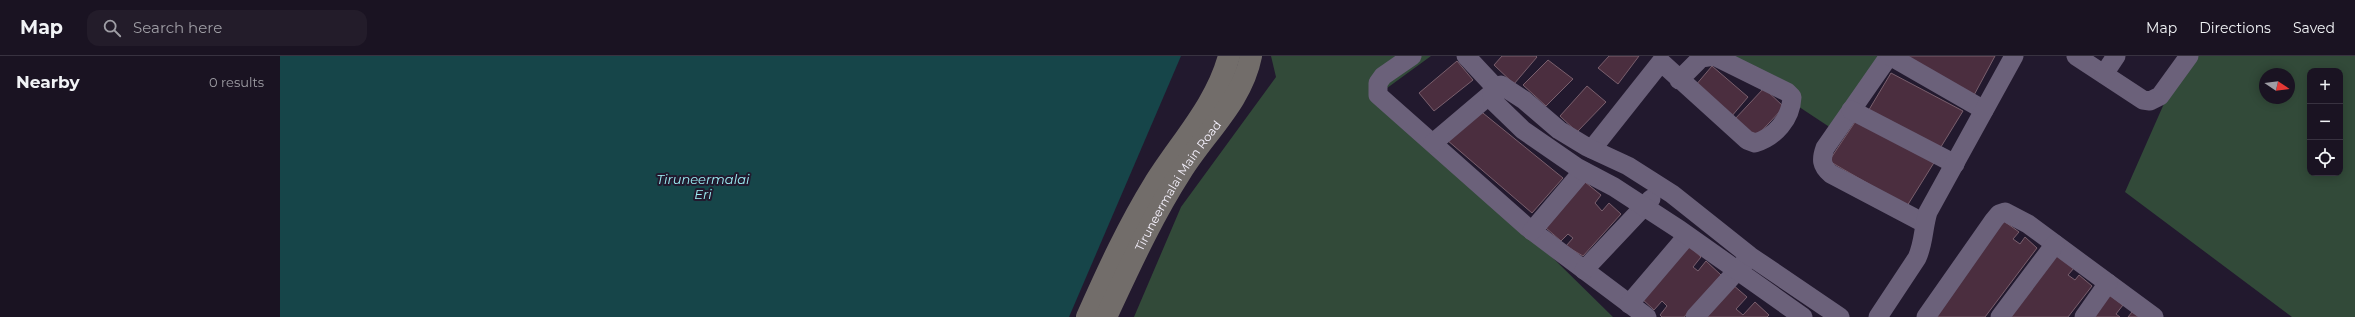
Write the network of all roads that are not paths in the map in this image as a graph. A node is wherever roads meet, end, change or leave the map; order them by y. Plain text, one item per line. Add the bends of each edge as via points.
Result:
1 (1228, 56) edge
2 (1252, 56) edge
3 (1412, 56) edge
4 (1889, 56) edge
5 (2014, 56) edge
6 (2076, 56) edge
7 (2116, 56) edge
8 (2189, 56) edge
9 (1468, 57) edge
10 (1658, 59) edge
11 (2104, 74) junction
12 (1679, 80) junction
13 (1493, 90) junction
14 (1851, 110) junction
15 (1984, 110) junction
16 (1433, 143) junction
17 (1592, 149) junction
18 (1954, 164) junction
19 (1583, 171) junction
20 (1661, 187) junction
21 (1643, 207) junction
22 (1924, 223) junction
23 (1532, 231) junction
24 (1687, 236) junction
25 (2055, 244) junction
26 (1750, 256) junction
27 (1584, 270) junction
28 (1735, 271) junction
29 (2108, 283) junction
30 (1629, 304) junction
31 (1783, 312) edge
32 (1087, 317) edge
33 (1106, 317) edge
34 (1647, 317) edge
35 (1695, 317) edge
36 (1803, 317) edge
37 (1840, 317) edge
38 (1878, 317) edge
39 (1926, 317) edge
40 (2000, 317) edge
41 (2084, 317) edge
42 (2154, 317) edge

1 - 32 main road, Tiruneermalai Main Road via 1210,102 1143,202
2 - 33 main road, Tiruneermalai Main Road via 1246,76 1233,101 1171,187
3 - 16 street via 1383,76 1378,83 1378,94
4 - 14 street
4 - 15 street
5 - 15 street
6 - 11 street
7 - 11 street
8 - 11 street via 2160,96 2150,101 2143,100
9 - 13 street
10 - 12 street
10 - 17 street
12 - 12 street via 1747,140 1755,143 1771,136 1792,107 1792,97 1787,92 1714,56 1701,58
13 - 16 street
13 - 17 street via 1501,85 1524,100 1559,130
13 - 19 street via 1493,101 1523,130
14 - 18 street
14 - 22 street via 1826,148 1822,162 1824,169
15 - 18 street
16 - 23 street
17 - 20 street via 1628,166
18 - 22 street
19 - 21 street
19 - 23 street
20 - 21 street
20 - 26 street
21 - 24 street
21 - 27 street
22 - 38 street via 1921,234 1922,247 1917,258
23 - 27 street
24 - 28 street
24 - 30 street
25 - 29 street
25 - 39 street via 2013,214 1998,214
25 - 40 street
26 - 28 street
26 - 37 street
27 - 30 street
28 - 31 street
28 - 35 street
29 - 41 street
29 - 42 street
30 - 34 street
31 - 36 street

